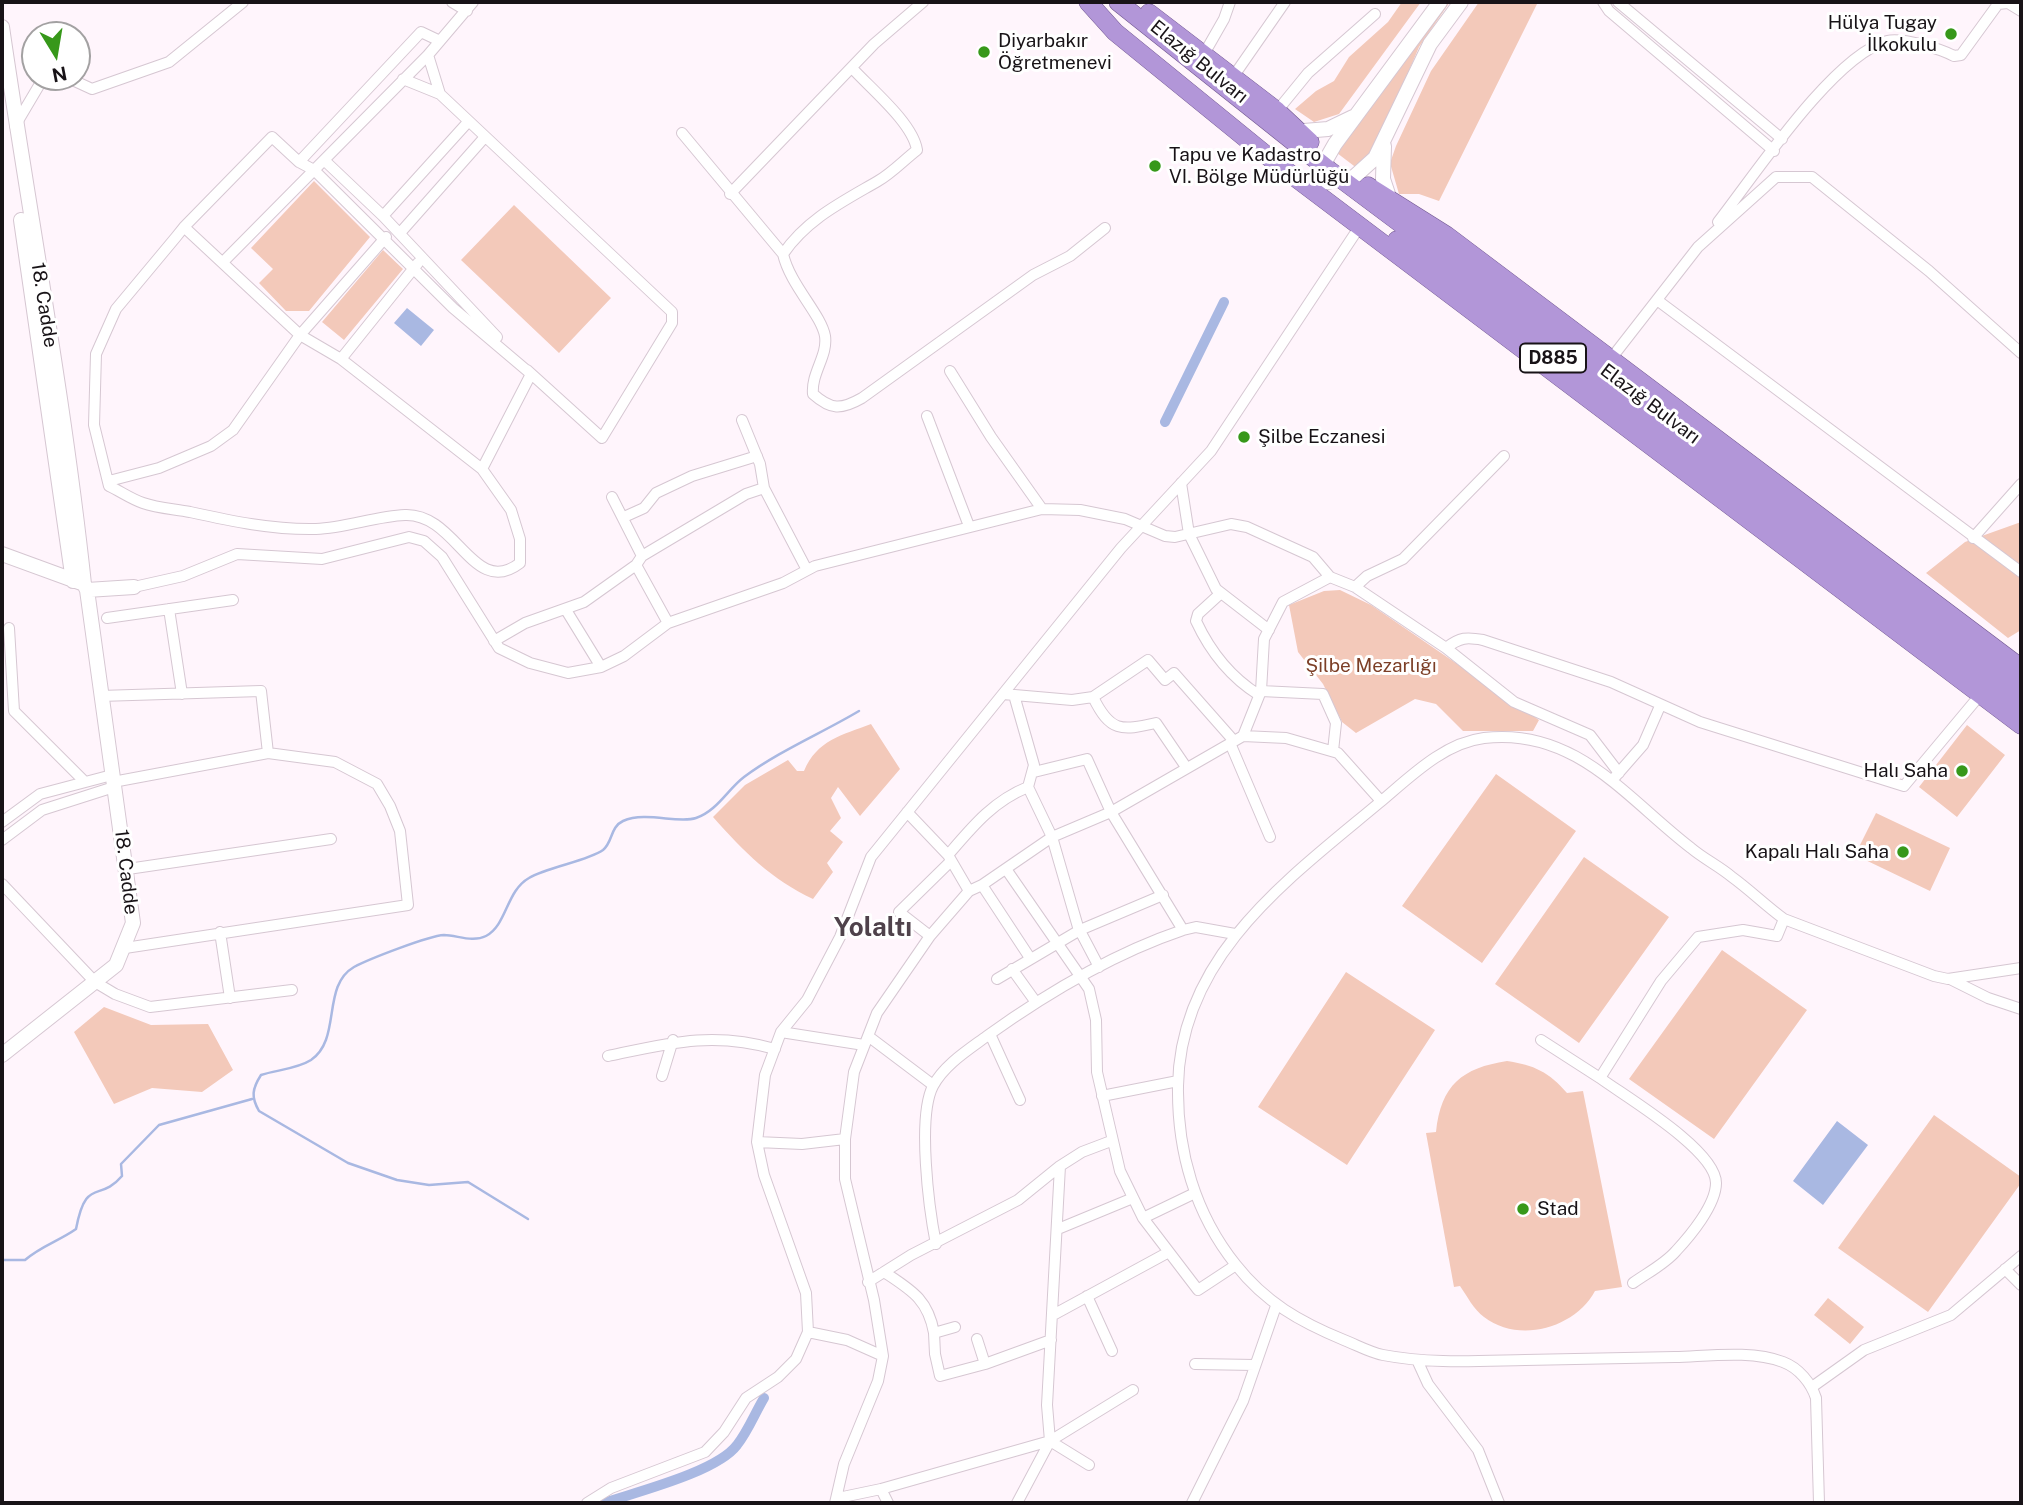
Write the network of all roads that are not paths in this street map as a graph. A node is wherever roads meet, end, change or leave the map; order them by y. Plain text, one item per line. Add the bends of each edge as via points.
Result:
1 (243, 2) edge
2 (452, 2) edge
3 (923, 2) edge
4 (1089, 2) edge
5 (1118, 2) edge
6 (1131, 2) edge
7 (1230, 2) edge
8 (1285, 2) edge
9 (1440, 2) edge
10 (1461, 2) edge
11 (1603, 2) edge
12 (1618, 2) edge
13 (470, 6) edge
14 (2021, 11) edge
15 (1375, 14) dead end
16 (2, 27) edge
17 (440, 41) junction
18 (1203, 54) junction
19 (428, 55) junction
20 (852, 68) junction
21 (1234, 77) junction
22 (403, 79) junction
23 (91, 89) edge
24 (36, 91) edge
25 (440, 94) junction
26 (2, 97) edge
27 (1277, 111) junction
28 (1354, 117) junction
29 (468, 122) junction
30 (15, 126) junction
31 (331, 127) junction
32 (1290, 132) junction
33 (682, 133) dead end
34 (484, 138) junction
35 (345, 139) junction
36 (1782, 139) junction
37 (1385, 141) junction
38 (1774, 151) junction
39 (324, 160) junction
40 (299, 162) junction
41 (1325, 169) junction
42 (314, 170) junction
43 (1349, 179) junction
44 (730, 194) junction
45 (1390, 200) junction
46 (383, 216) junction
47 (1360, 226) junction
48 (184, 227) junction
49 (1105, 228) dead end
50 (396, 231) junction
51 (383, 240) junction
52 (1698, 247) junction
53 (783, 254) junction
54 (422, 258) junction
55 (224, 261) junction
56 (414, 268) junction
57 (1657, 300) junction
58 (300, 335) junction
59 (2021, 353) edge
60 (341, 359) junction
61 (1609, 360) junction
62 (950, 371) dead end
63 (531, 374) junction
64 (1577, 376) junction
65 (927, 416) dead end
66 (742, 420) dead end
67 (1624, 428) junction
68 (757, 456) junction
69 (1504, 456) dead end
70 (482, 469) junction
71 (108, 481) junction
72 (1181, 483) junction
73 (2021, 484) edge
74 (764, 488) junction
75 (612, 496) dead end
76 (1042, 509) junction
77 (624, 517) junction
78 (969, 526) junction
79 (1140, 527) junction
80 (1189, 534) junction
81 (1973, 538) junction
82 (2, 554) edge
83 (639, 560) junction
84 (807, 570) junction
85 (2021, 572) edge
86 (1329, 577) junction
87 (81, 585) junction
88 (134, 587) joint
89 (1355, 587) junction
90 (1221, 593) junction
91 (233, 600) dead end
92 (169, 609) junction
93 (566, 610) junction
94 (107, 618) dead end
95 (668, 623) junction
96 (9, 628) dead end
97 (1269, 630) junction
98 (494, 641) junction
99 (1446, 648) junction
100 (601, 667) junction
101 (2021, 668) edge
102 (2021, 687) edge
103 (1260, 693) junction
104 (183, 694) junction
105 (1009, 695) junction
106 (1980, 695) junction
107 (100, 696) junction
108 (1093, 697) junction
109 (1660, 706) junction
110 (2021, 707) edge
111 (2021, 725) edge
112 (1236, 740) junction
113 (1333, 751) junction
114 (268, 753) junction
115 (1186, 767) junction
116 (1034, 772) junction
117 (1616, 776) junction
118 (85, 782) junction
119 (113, 782) junction
120 (1028, 787) junction
121 (1381, 801) junction
122 (908, 812) junction
123 (1111, 812) junction
124 (2, 822) edge
125 (1052, 837) junction
126 (1270, 837) dead end
127 (331, 839) dead end
128 (2, 840) edge
129 (949, 858) junction
130 (128, 869) junction
131 (1006, 869) junction
132 (2, 884) edge
133 (982, 886) junction
134 (969, 891) junction
135 (1163, 895) junction
136 (1784, 919) junction
137 (1080, 930) junction
138 (1182, 930) junction
139 (220, 932) junction
140 (1236, 934) junction
141 (930, 936) junction
142 (1056, 943) junction
143 (125, 948) junction
144 (1030, 958) junction
145 (1099, 967) junction
146 (2021, 968) edge
147 (1012, 970) junction
148 (1080, 976) junction
149 (997, 979) dead end
150 (1948, 979) junction
151 (95, 982) junction
152 (292, 990) dead end
153 (230, 998) junction
154 (1035, 1001) junction
155 (2021, 1009) edge
156 (781, 1032) junction
157 (990, 1034) junction
158 (673, 1040) junction
159 (1541, 1040) dead end
160 (866, 1041) junction
161 (775, 1049) junction
162 (2, 1055) edge
163 (608, 1056) dead end
164 (662, 1076) dead end
165 (1600, 1078) junction
166 (1178, 1081) junction
167 (933, 1085) junction
168 (1102, 1096) junction
169 (1020, 1100) dead end
170 (845, 1139) junction
171 (1111, 1141) junction
172 (757, 1142) junction
173 (1060, 1166) junction
174 (1195, 1193) junction
175 (1133, 1198) junction
176 (1143, 1218) junction
177 (1058, 1229) junction
178 (936, 1244) junction
179 (1167, 1253) junction
180 (2021, 1256) edge
181 (1236, 1265) junction
182 (2005, 1269) junction
183 (884, 1272) junction
184 (868, 1282) junction
185 (1633, 1283) dead end
186 (2021, 1285) edge
187 (1087, 1296) junction
188 (1276, 1306) junction
189 (1054, 1315) junction
190 (955, 1327) dead end
191 (808, 1332) junction
192 (934, 1333) junction
193 (977, 1339) dead end
194 (1051, 1340) junction
195 (1112, 1351) dead end
196 (883, 1356) junction
197 (1417, 1360) junction
198 (985, 1364) junction
199 (1195, 1364) dead end
200 (1255, 1365) junction
201 (1812, 1387) junction
202 (1133, 1390) dead end
203 (1050, 1441) junction
204 (1089, 1465) dead end
205 (881, 1489) junction
206 (837, 1501) edge
207 (587, 1503) edge
208 (887, 1503) edge
209 (1017, 1503) edge
210 (1192, 1503) edge
211 (1499, 1503) edge
212 (1819, 1503) edge

1 - 23 street via 169,62
2 - 13 street
3 - 20 street
4 - 41 highway, Elazığ Bulvarı / D885 via 1234,118
4 - 47 highway via 1115,32 1183,89
5 - 32 highway, Elazığ Bulvarı / D885
6 - 18 highway
7 - 18 street
8 - 21 street
9 - 28 street
10 - 37 street via 1430,44
11 - 38 street
12 - 36 street
13 - 17 street
14 - 36 street via 2008,3 1998,4 1961,55 1890,40 1873,47 1829,80
15 - 27 street via 1308,73
16 - 30 street, 18. Cadde
17 - 19 street
17 - 31 street via 421,32
18 - 21 highway
19 - 22 street
19 - 25 street
20 - 44 street
20 - 53 street via 899,118 917,150 880,180 814,220
21 - 27 highway
22 - 25 street
22 - 35 street
24 - 30 street
25 - 29 street
26 - 87 street, 18. Cadde
27 - 32 highway
28 - 32 street via 1328,129
28 - 41 street
29 - 34 street
29 - 46 street
30 - 87 street, 18. Cadde via 72,474
31 - 35 street
31 - 40 street
32 - 41 highway, Elazığ Bulvarı / D885
33 - 44 street
34 - 50 street
34 - 63 street via 672,312 672,323 602,438
35 - 39 street
36 - 38 street
37 - 43 street via 1375,158
37 - 45 street via 1383,179
38 - 52 street
39 - 42 street
39 - 46 street
40 - 42 street
40 - 48 street via 272,137
41 - 43 highway, Elazığ Bulvarı / D885
41 - 64 highway, Elazığ Bulvarı / D885
42 - 51 street
42 - 55 street
43 - 45 highway
43 - 102 highway, Elazığ Bulvarı / D885
44 - 53 street
45 - 61 highway via 1446,234
46 - 50 street
47 - 67 highway
47 - 72 street via 1211,451
48 - 55 street
48 - 71 street via 116,309 96,354 94,425
49 - 53 street via 862,398 836,409 813,394 825,335 787,273
50 - 51 street
50 - 54 street
51 - 56 street
51 - 58 street
52 - 57 street
52 - 59 street via 1776,177 1812,177
54 - 56 street
54 - 63 street
55 - 58 street
56 - 60 street
56 - 63 street
57 - 61 street
57 - 81 street
58 - 60 street
58 - 71 street via 233,430 211,446 159,468
60 - 70 street
61 - 101 highway
62 - 76 street
63 - 70 street
64 - 67 highway
64 - 110 highway, Elazığ Bulvarı / D885
65 - 78 street
66 - 68 street
67 - 106 highway
68 - 74 street
68 - 77 street via 692,476 656,493 644,508
69 - 89 street via 1403,559
70 - 71 street via 512,510 520,539 520,563 508,572 491,573 477,564 448,533 426,518 406,515 315,529 252,525 142,502 109,486
72 - 79 street
72 - 80 street
73 - 81 street
74 - 83 street via 746,494
74 - 84 street
75 - 77 street
76 - 78 street
76 - 79 street via 1080,510 1125,519
77 - 83 street
78 - 84 street
79 - 80 street via 1165,536
79 - 105 street
80 - 86 street via 1231,524 1247,527 1314,557
80 - 90 street
81 - 85 street
82 - 87 street
83 - 93 street via 584,602
83 - 95 street
84 - 95 street via 783,583
86 - 89 street
86 - 97 street via 1283,602
87 - 88 street
87 - 107 street, 18. Cadde
88 - 98 street via 183,576 237,554 322,559 409,537 424,541 442,557
89 - 99 street
90 - 97 street
90 - 103 street via 1196,621 1209,648 1244,686
91 - 92 street
92 - 94 street
92 - 104 street
93 - 98 street via 525,623
93 - 100 street
95 - 100 street
96 - 118 street via 14,711
97 - 103 street via 1264,639
98 - 100 street via 512,655 553,670 568,673
99 - 109 street via 1466,637 1483,640 1611,682
99 - 117 street via 1514,702 1590,735
103 - 112 street
103 - 113 street via 1323,694 1336,723
104 - 107 street
104 - 114 street via 261,691
105 - 108 street
105 - 116 street
105 - 122 street
106 - 109 street via 1904,786
106 - 111 highway
107 - 119 street, 18. Cadde
108 - 112 street via 1148,660 1164,680 1174,673
108 - 115 street via 1107,722 1116,727 1129,730 1156,723
109 - 117 street via 1643,745
112 - 113 street via 1286,738
112 - 115 street
112 - 126 street
113 - 121 street
114 - 119 street
114 - 139 street via 335,762 377,783 400,831 408,905
115 - 123 street
116 - 120 street
116 - 123 street via 1087,759
117 - 121 street via 1561,749 1526,740 1484,738 1458,746 1425,765
117 - 136 street via 1691,848
118 - 119 street
118 - 124 street via 40,794
119 - 128 street via 42,810
119 - 130 street, 18. Cadde
120 - 125 street
120 - 129 street via 1004,796 977,820
121 - 140 street via 1251,915
122 - 129 street
122 - 156 street via 871,857 840,937 807,1000
123 - 125 street
123 - 135 street
125 - 131 street
125 - 137 street
127 - 130 street
129 - 134 street
129 - 141 street via 899,912
130 - 143 street, 18. Cadde via 133,923
131 - 133 street
131 - 142 street
132 - 151 street
133 - 134 street
133 - 144 street
134 - 141 street
135 - 137 street
135 - 138 street
136 - 150 street
136 - 165 street via 1777,936 1743,930 1698,937 1661,981
137 - 142 street
137 - 145 street
138 - 140 street via 1196,927
138 - 145 street
139 - 143 street
139 - 153 street
140 - 166 street via 1214,961 1192,1012
141 - 160 street via 877,1013
142 - 144 street
142 - 148 street
143 - 151 street, 18. Cadde via 116,965
144 - 147 street
145 - 148 street
146 - 150 street
147 - 149 street
147 - 154 street
148 - 154 street
148 - 168 street via 1089,989 1096,1020
150 - 155 street
151 - 153 street via 150,1007
151 - 162 street, 18. Cadde
152 - 153 street
154 - 157 street
156 - 160 street
156 - 161 street
157 - 167 street
157 - 169 street
158 - 161 street via 746,1041
158 - 163 street
158 - 164 street
159 - 165 street
160 - 167 street
160 - 170 street via 854,1072
161 - 172 street via 765,1075
165 - 185 street via 1707,1160 1716,1182 1712,1202 1676,1252
166 - 168 street
166 - 174 street via 1184,1159
167 - 178 street via 927,1122 928,1202
168 - 171 street
170 - 172 street via 802,1144
170 - 184 street via 845,1179
171 - 173 street
171 - 175 street
172 - 191 street via 764,1175 806,1293
173 - 177 street
173 - 178 street via 1018,1200
174 - 176 street
174 - 181 street via 1222,1248
175 - 176 street
175 - 177 street
176 - 179 street
177 - 189 street
178 - 183 street
179 - 181 street via 1198,1290
179 - 187 street
180 - 182 street
181 - 188 street
182 - 186 street
182 - 201 street via 1951,1315 1864,1350
183 - 184 street
183 - 192 street via 927,1306
184 - 196 street
187 - 189 street
187 - 195 street
188 - 197 street via 1312,1327 1377,1354
188 - 200 street
189 - 194 street
190 - 192 street
191 - 196 street via 847,1340
191 - 207 street via 796,1359 746,1398 716,1444 685,1461 611,1488
192 - 198 street via 940,1376
193 - 198 street
194 - 198 street
194 - 203 street
196 - 206 street via 878,1381 844,1464
197 - 201 street via 1763,1357 1786,1363
197 - 211 street via 1428,1384 1478,1450
199 - 200 street
200 - 210 street via 1243,1401
201 - 212 street via 1818,1417
202 - 203 street
203 - 204 street
203 - 205 street
203 - 209 street
205 - 206 street
205 - 208 street

